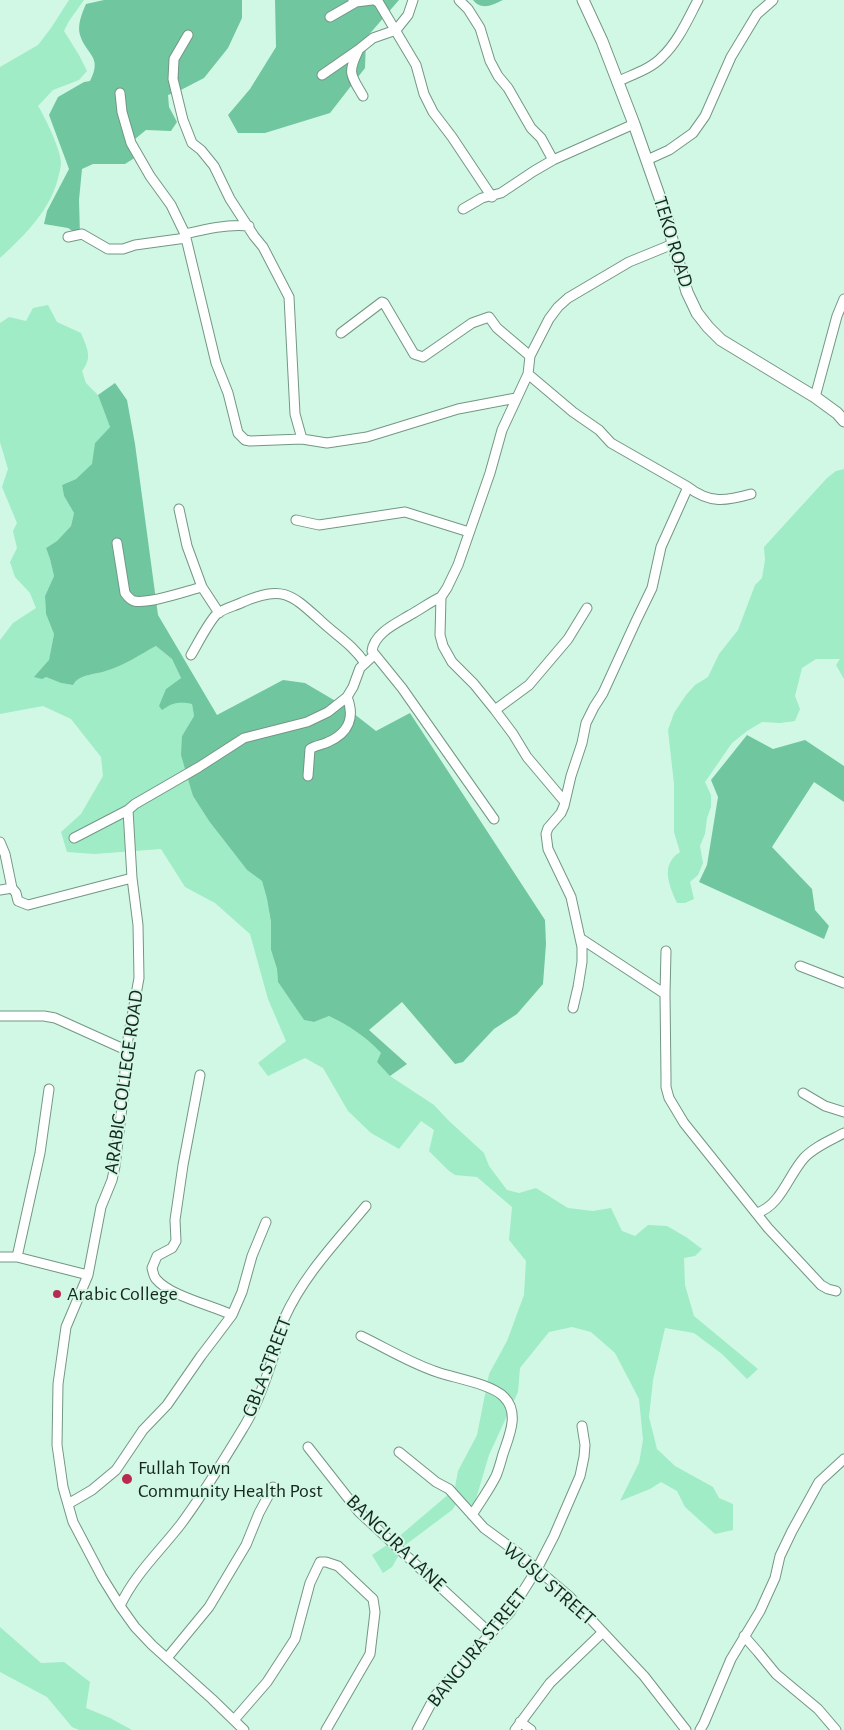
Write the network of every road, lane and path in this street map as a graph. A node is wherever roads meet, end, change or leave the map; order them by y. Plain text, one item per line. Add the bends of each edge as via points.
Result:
1 (374, 0) edge
2 (413, 0) edge
3 (459, 0) edge
4 (583, 0) edge
5 (698, 0) edge
6 (773, 0) edge
7 (355, 1) edge
8 (330, 17) dead end
9 (396, 30) junction
10 (188, 35) dead end
11 (358, 50) junction
12 (322, 75) dead end
13 (617, 82) junction
14 (120, 93) dead end
15 (363, 96) dead end
16 (634, 124) junction
17 (553, 160) junction
18 (647, 160) junction
19 (492, 196) junction
20 (463, 209) dead end
21 (249, 226) junction
22 (185, 236) junction
23 (68, 237) dead end
24 (673, 244) junction
25 (844, 299) edge
26 (341, 333) dead end
27 (530, 356) junction
28 (528, 374) junction
29 (815, 397) junction
30 (516, 398) junction
31 (844, 420) edge
32 (302, 439) junction
33 (688, 487) junction
34 (751, 494) dead end
35 (179, 509) dead end
36 (296, 520) dead end
37 (469, 532) junction
38 (117, 543) dead end
39 (202, 587) junction
40 (441, 597) junction
41 (587, 608) dead end
42 (219, 613) junction
43 (191, 655) dead end
44 (374, 655) junction
45 (365, 663) junction
46 (347, 696) junction
47 (495, 710) junction
48 (308, 776) dead end
49 (565, 802) junction
50 (128, 810) junction
51 (494, 819) dead end
52 (74, 838) dead end
53 (0, 842) edge
54 (132, 878) junction
55 (12, 888) junction
56 (0, 890) edge
57 (580, 938) junction
58 (666, 951) dead end
59 (800, 966) dead end
60 (844, 983) edge
61 (665, 994) junction
62 (573, 1008) dead end
63 (0, 1016) edge
64 (126, 1050) junction
65 (200, 1075) dead end
66 (49, 1089) dead end
67 (803, 1093) dead end
68 (844, 1112) edge
69 (844, 1133) edge
70 (366, 1206) dead end
71 (757, 1213) junction
72 (266, 1222) dead end
73 (0, 1257) edge
74 (17, 1257) junction
75 (88, 1274) junction
76 (836, 1291) dead end
77 (232, 1315) junction
78 (361, 1336) dead end
79 (582, 1426) dead end
80 (308, 1447) dead end
81 (399, 1452) dead end
82 (844, 1460) edge
83 (273, 1487) dead end
84 (68, 1504) junction
85 (472, 1515) junction
86 (537, 1569) junction
87 (120, 1606) junction
88 (603, 1632) junction
89 (490, 1633) junction
90 (744, 1636) junction
91 (166, 1658) junction
92 (234, 1720) junction
93 (844, 1723) edge
94 (518, 1726) edge
95 (244, 1730) edge
96 (326, 1730) edge
97 (417, 1730) edge
98 (531, 1730) edge
99 (686, 1730) edge
100 (700, 1730) edge
101 (837, 1730) edge

1 - 7 street
1 - 9 street
2 - 9 street via 408,16
3 - 17 street via 480,28 498,76
4 - 13 street, TEKO ROAD
5 - 13 street via 675,42 662,58
6 - 18 street via 757,14 731,57 705,116 693,133 669,150
7 - 8 street
9 - 11 street via 373,38
9 - 19 street via 416,64 433,112
10 - 21 street via 174,59 173,79 183,120 192,143 214,166 230,199
11 - 12 street
11 - 15 street via 351,74
13 - 16 street, TEKO ROAD
14 - 22 street via 131,143 171,205
16 - 17 street
16 - 18 street, TEKO ROAD
17 - 19 street
18 - 24 street, TEKO ROAD
19 - 20 street
21 - 22 street via 209,228
21 - 32 street via 289,297 295,414
22 - 23 street via 122,249 108,248 82,234
22 - 32 street via 216,363 238,432 250,441
24 - 27 street via 629,262 568,298 549,319
24 - 29 street, TEKO ROAD via 687,292 708,327 721,340
25 - 29 street
26 - 27 street via 384,302 418,356 423,357 472,323 489,317
27 - 28 street
28 - 30 street
28 - 33 street via 611,443
29 - 31 street, TEKO ROAD
30 - 32 street via 458,409 366,437 327,443
30 - 37 street via 502,430
33 - 34 street via 699,496 727,501
33 - 49 street via 660,547 652,588 586,723
35 - 39 street
36 - 37 street via 319,525 405,512
37 - 40 street via 458,565
38 - 39 street via 125,593 130,599 144,601
39 - 42 street
40 - 44 street via 379,637 372,646
40 - 47 street via 440,635 443,646 452,662
41 - 47 street via 568,639 529,685
42 - 43 street
42 - 45 street via 267,593 287,596 302,603 356,650
44 - 45 street
44 - 51 street via 402,688
45 - 46 street
46 - 48 street via 351,707 350,721 344,733 310,749
46 - 50 street via 328,712 307,722 244,738
47 - 49 street via 527,757
49 - 57 street via 561,813 548,828 546,842 571,897
50 - 52 street
50 - 54 street, ARABIC COLLEGE ROAD
53 - 55 street
54 - 55 street via 28,905 18,901
54 - 64 street, ARABIC COLLEGE ROAD via 138,926 139,978
55 - 56 street
57 - 61 street
57 - 62 street via 582,962
58 - 61 street
59 - 60 street
61 - 71 street via 666,1087 669,1098 684,1123
63 - 64 street via 55,1018
64 - 75 street, ARABIC COLLEGE ROAD via 115,1166 101,1207
65 - 77 street via 175,1220 176,1241 172,1248 157,1256 152,1268 156,1279 168,1289
66 - 74 street via 40,1153
67 - 68 street via 825,1106
69 - 71 street via 808,1154 777,1199 766,1210
70 - 87 street, GBLA STREET via 299,1291 282,1321 275,1352 246,1422 182,1521 133,1582
71 - 76 street via 821,1285
72 - 77 street
73 - 74 street
74 - 75 street
75 - 84 street, ARABIC COLLEGE ROAD via 66,1327 58,1384 56,1445
77 - 84 street via 116,1470
78 - 85 street via 424,1367 493,1390 509,1403 512,1427 496,1476
79 - 86 street, BANGURA STREET via 585,1445 580,1476
80 - 89 street, BANGURA LANE via 359,1512
81 - 85 street, WUSU STREET via 449,1489
82 - 90 street via 819,1482 812,1494 780,1556 775,1578 760,1611
83 - 91 street via 246,1545 209,1607
84 - 87 street, ARABIC COLLEGE ROAD via 90,1556
85 - 86 street, WUSU STREET
86 - 88 street, WUSU STREET via 570,1597
86 - 89 street, BANGURA STREET via 510,1612
87 - 91 street, ARABIC COLLEGE ROAD
88 - 94 street via 550,1683
88 - 99 street, WUSU STREET via 644,1676
89 - 97 street, BANGURA STREET via 435,1696
90 - 100 street
90 - 101 street via 776,1674 818,1709
91 - 92 street, ARABIC COLLEGE ROAD
92 - 95 street, ARABIC COLLEGE ROAD
92 - 96 street via 267,1682 295,1638 310,1584 320,1562 326,1562 338,1566 372,1598 375,1612 370,1654
93 - 101 street
94 - 98 street

